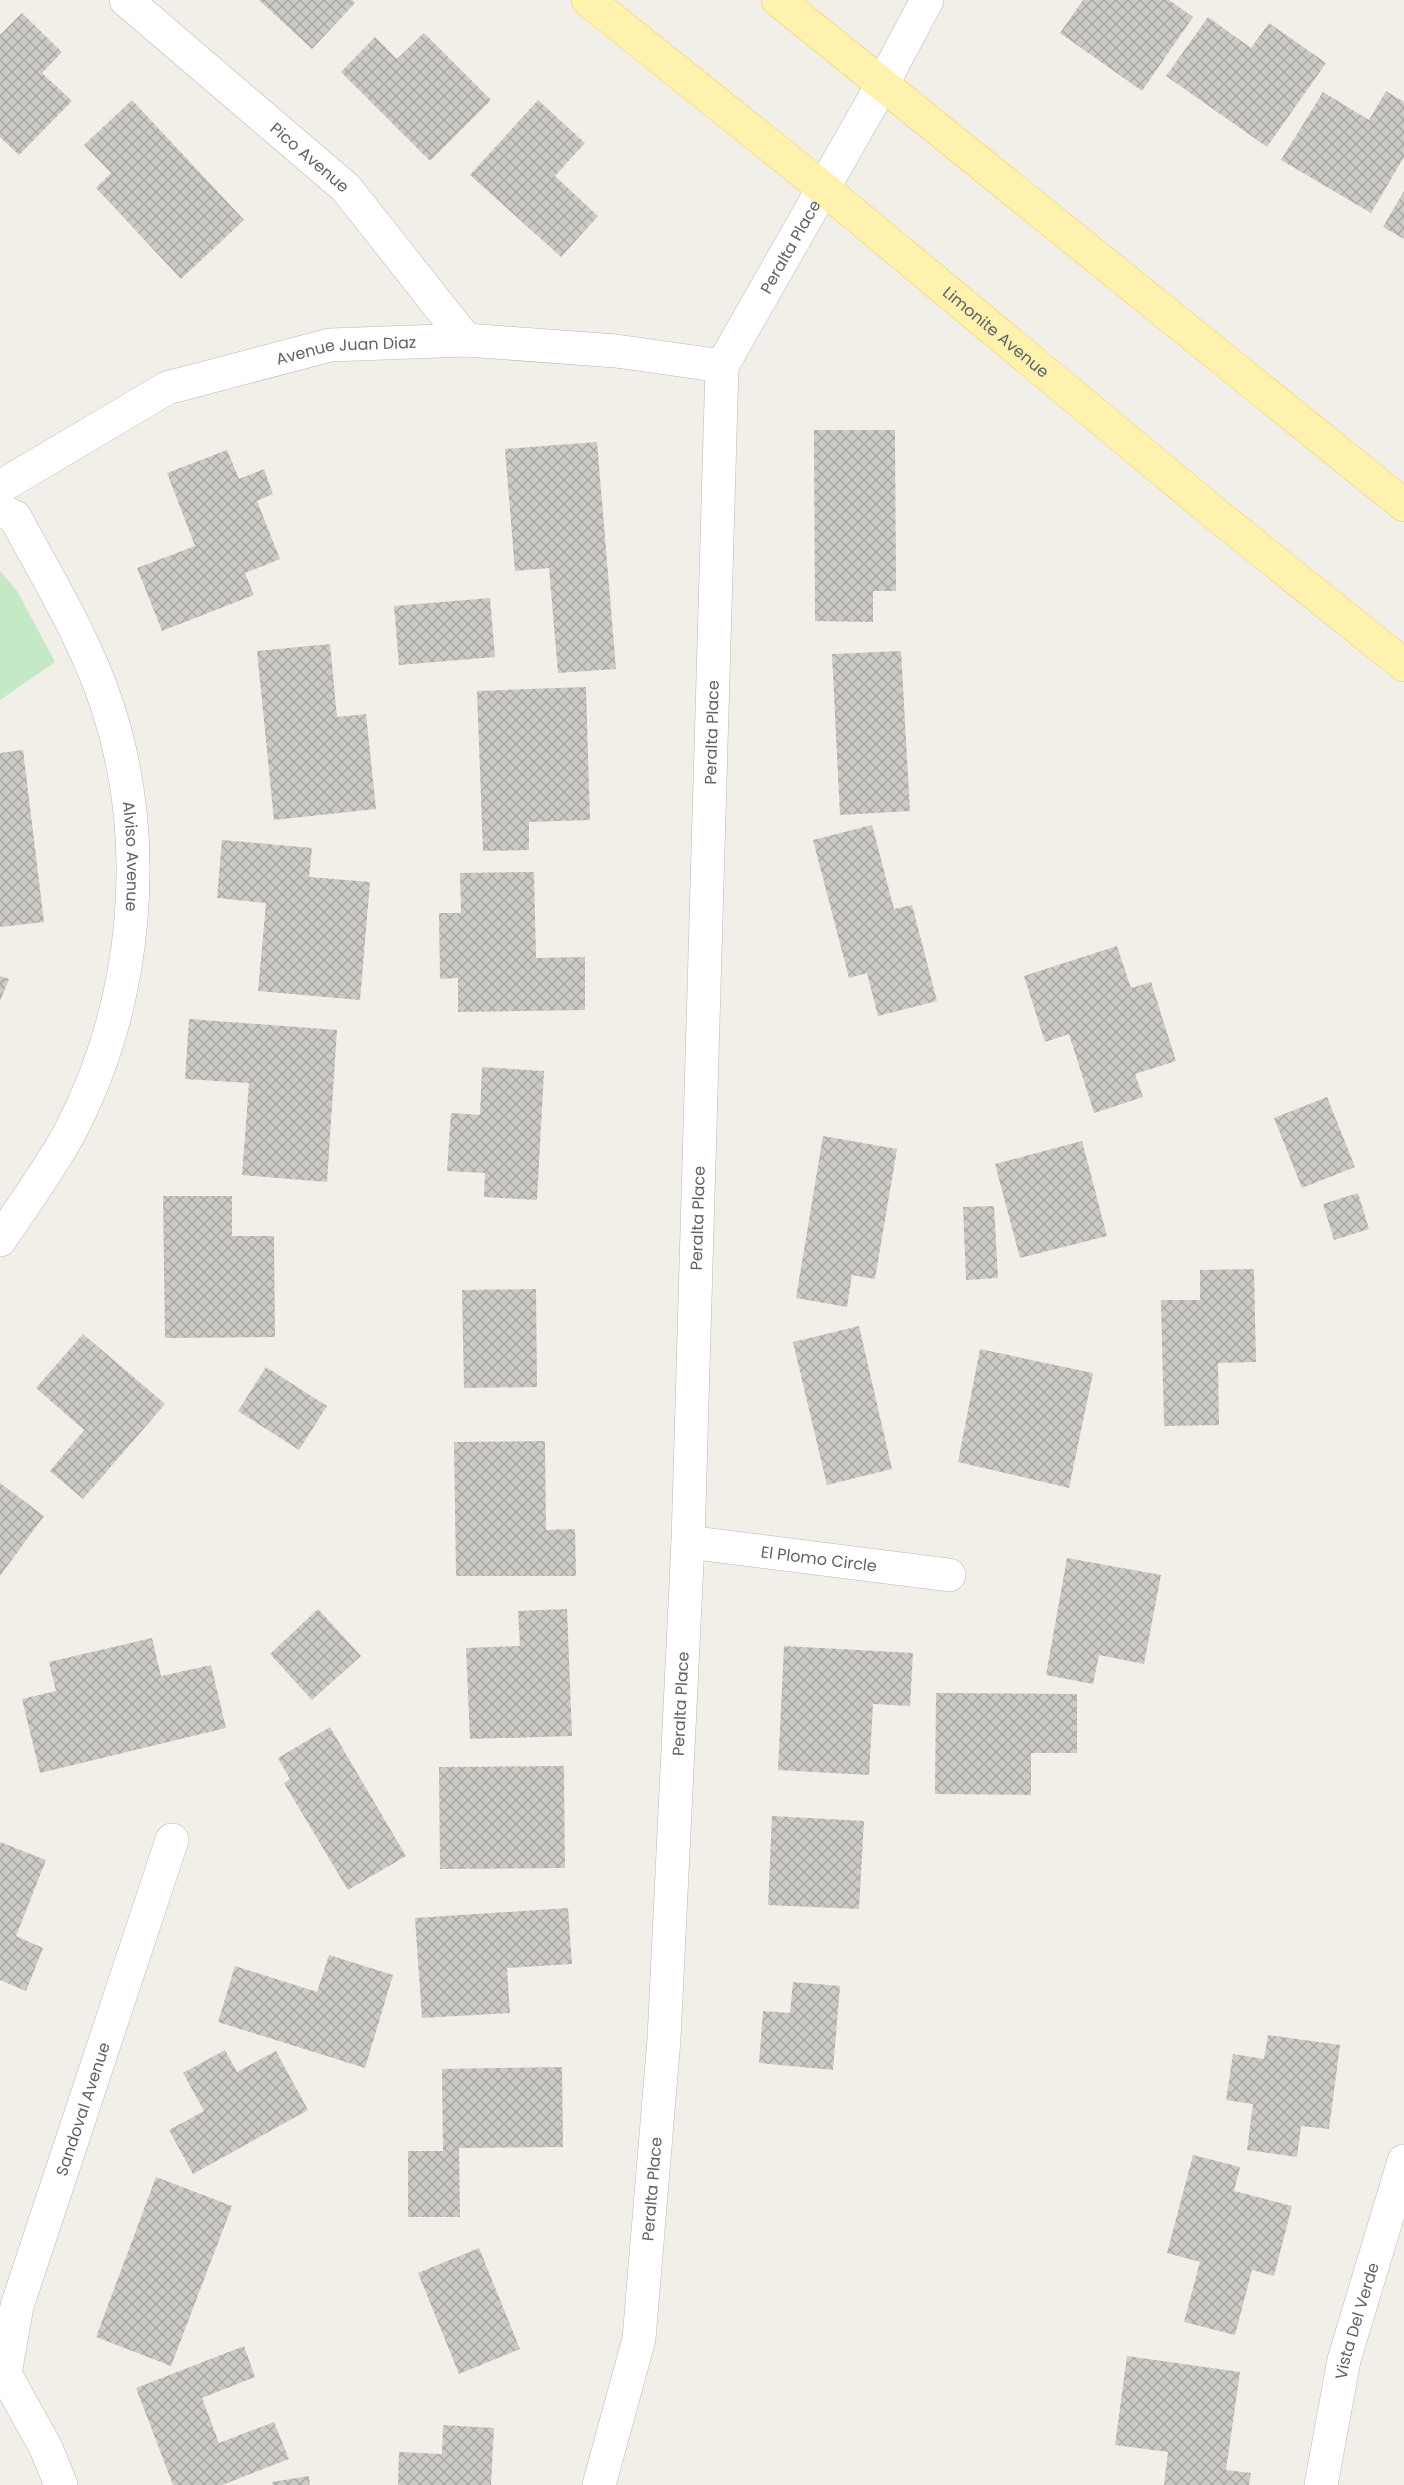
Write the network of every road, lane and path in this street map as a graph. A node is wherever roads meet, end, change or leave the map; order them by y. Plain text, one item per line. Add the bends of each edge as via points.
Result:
1 (126, 0) edge
2 (588, 0) edge
3 (778, 0) edge
4 (927, 0) edge
5 (882, 85) junction
6 (823, 188) junction
7 (466, 340) junction
8 (722, 366) junction
9 (0, 487) edge
10 (1404, 505) edge
11 (0, 510) edge
12 (1404, 665) edge
13 (0, 1240) edge
14 (688, 1542) junction
15 (949, 1575) dead end
16 (172, 1840) dead end
17 (1404, 2161) edge
18 (3, 2375) edge
19 (61, 2485) edge
20 (599, 2485) edge
21 (1321, 2485) edge

1 - 7 street, Pico Avenue via 346,188
2 - 6 main road, Limonite Avenue
3 - 5 main road
4 - 5 street, Peralta Place
5 - 6 street, Peralta Place
5 - 10 main road
6 - 8 street, Peralta Place
6 - 12 main road, Limonite Avenue
7 - 8 street, Avenue Juan Diaz via 615,351
7 - 9 street, Avenue Juan Diaz via 330,345 167,388
8 - 14 street, Peralta Place
11 - 13 street, Alviso Avenue via 15,517 74,626 108,708 131,818 134,884 127,954 114,1017 92,1082 71,1131
14 - 15 street, El Plomo Circle
14 - 20 street, Peralta Place via 664,2040 639,2339
16 - 18 street, Sandoval Avenue via 17,2306
17 - 21 street, Vista Del Verde via 1344,2360
18 - 19 street via 46,2448

